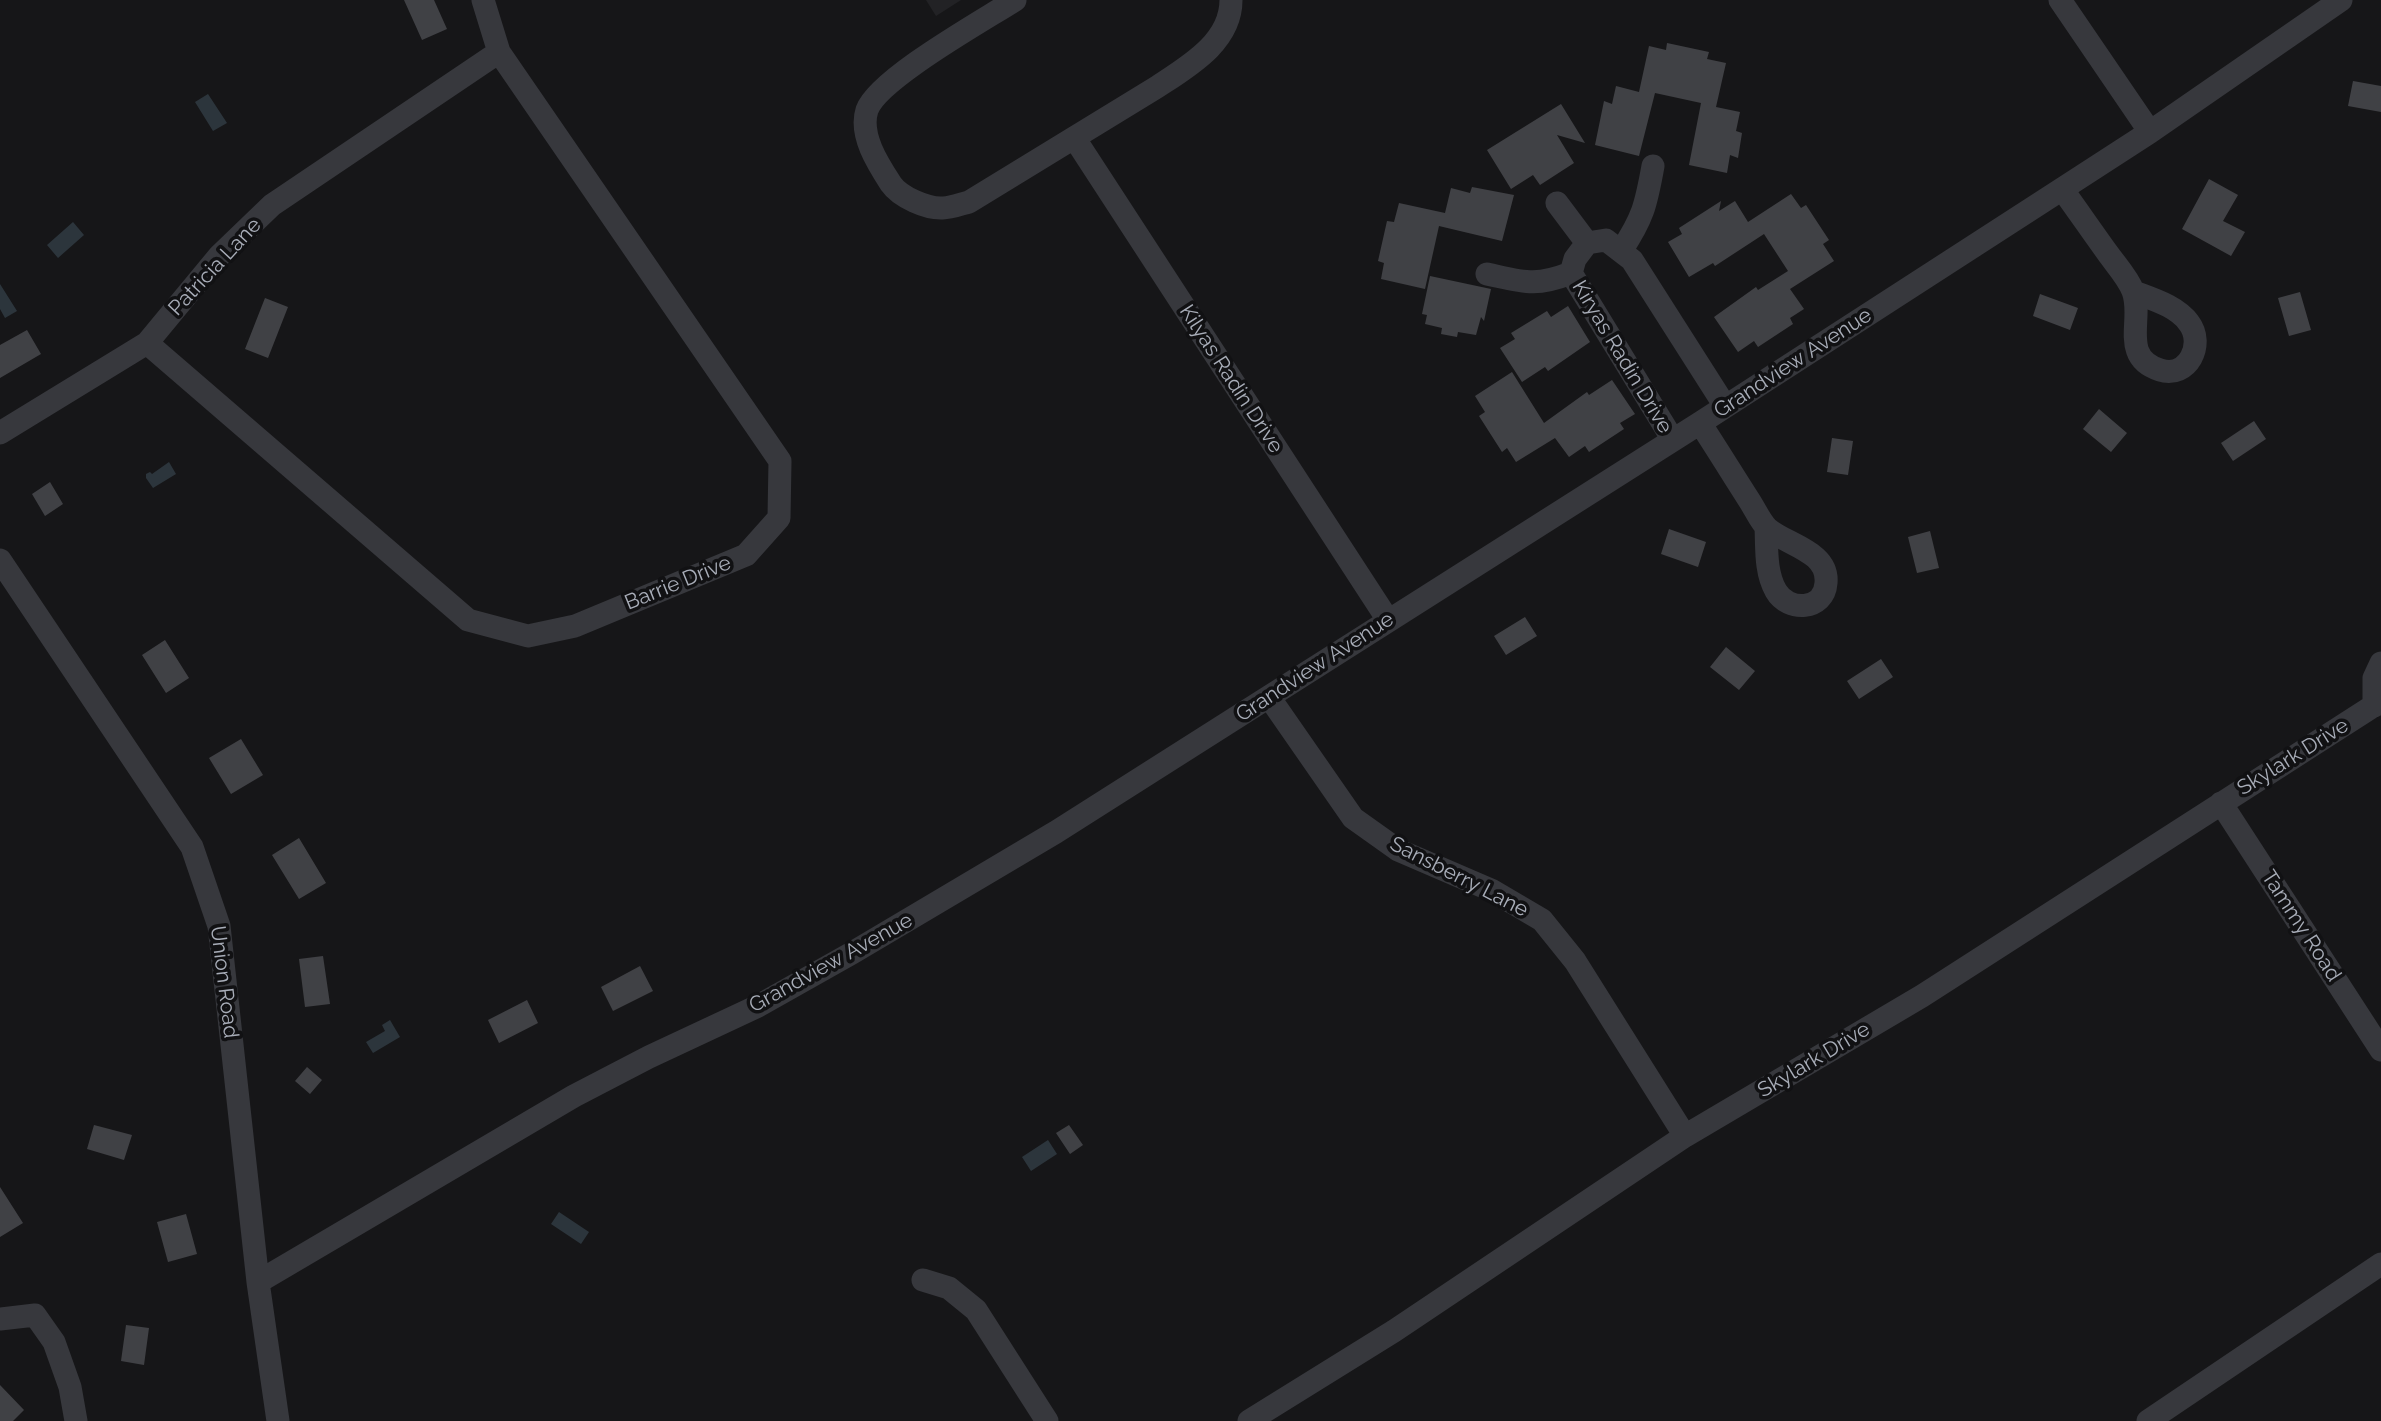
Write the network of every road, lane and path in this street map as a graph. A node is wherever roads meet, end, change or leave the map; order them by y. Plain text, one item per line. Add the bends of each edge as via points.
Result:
1 (483, 0) edge
2 (1015, 0) edge
3 (1231, 0) edge
4 (2060, 0) edge
5 (2341, 0) edge
6 (499, 52) junction
7 (2150, 132) junction
8 (1075, 139) junction
9 (1653, 166) dead end
10 (2062, 189) junction
11 (1557, 203) dead end
12 (1587, 243) junction
13 (1621, 251) junction
14 (1572, 273) junction
15 (1488, 274) dead end
16 (2134, 292) dead end
17 (147, 343) junction
18 (1724, 406) junction
19 (1700, 423) junction
20 (0, 433) edge
21 (1673, 440) junction
22 (1766, 527) dead end
23 (0, 560) edge
24 (1388, 620) junction
25 (2381, 663) edge
26 (1269, 696) junction
27 (2377, 703) edge
28 (2221, 803) junction
29 (2381, 1050) edge
30 (1685, 1136) junction
31 (2381, 1264) edge
32 (923, 1280) dead end
33 (258, 1282) junction
34 (0, 1319) edge
35 (76, 1421) edge
36 (278, 1421) edge
37 (1047, 1421) edge
38 (1250, 1421) edge
39 (2148, 1421) edge

1 - 6 street, Barrie Drive
2 - 8 street via 897,75 877,93 867,111 866,134 878,164 894,188 919,203 942,208 969,202
3 - 8 street via 1225,31 1206,50
4 - 7 street
5 - 7 street, Grandview Avenue
6 - 17 street, Patricia Lane via 272,205 219,256
6 - 17 street, Barrie Drive via 780,461 779,518 746,555 575,626 528,636 468,620
7 - 10 street, Grandview Avenue
8 - 24 street, Kilyas Radin Drive
9 - 13 street via 1646,208
10 - 16 street
10 - 18 street, Grandview Avenue
11 - 12 street
12 - 13 street via 1606,240
12 - 14 street, Kiryas Radin Drive via 1575,259
13 - 18 street via 1632,260
14 - 15 street, Kiryas Radin Drive via 1545,282
14 - 21 street, Kiryas Radin Drive
17 - 20 street, Patricia Lane
18 - 19 street, Grandview Avenue
19 - 21 street, Grandview Avenue
19 - 22 street
21 - 24 street, Grandview Avenue
23 - 33 street, Union Road via 192,848 219,926
24 - 26 street, Grandview Avenue
25 - 27 street via 2374,677
26 - 30 street, Sansberry Lane via 1353,818 1398,850 1491,890 1542,920 1575,961
26 - 33 street, Grandview Avenue via 1056,832 852,953 758,1006 574,1096
27 - 28 street, Skylark Drive
28 - 29 street, Tammy Road
28 - 30 street, Skylark Drive via 1922,996
30 - 38 street, Skylark Drive via 1394,1331
31 - 39 street
32 - 37 street via 949,1288 976,1310
33 - 36 street, Union Road
34 - 35 street via 35,1315 54,1342

